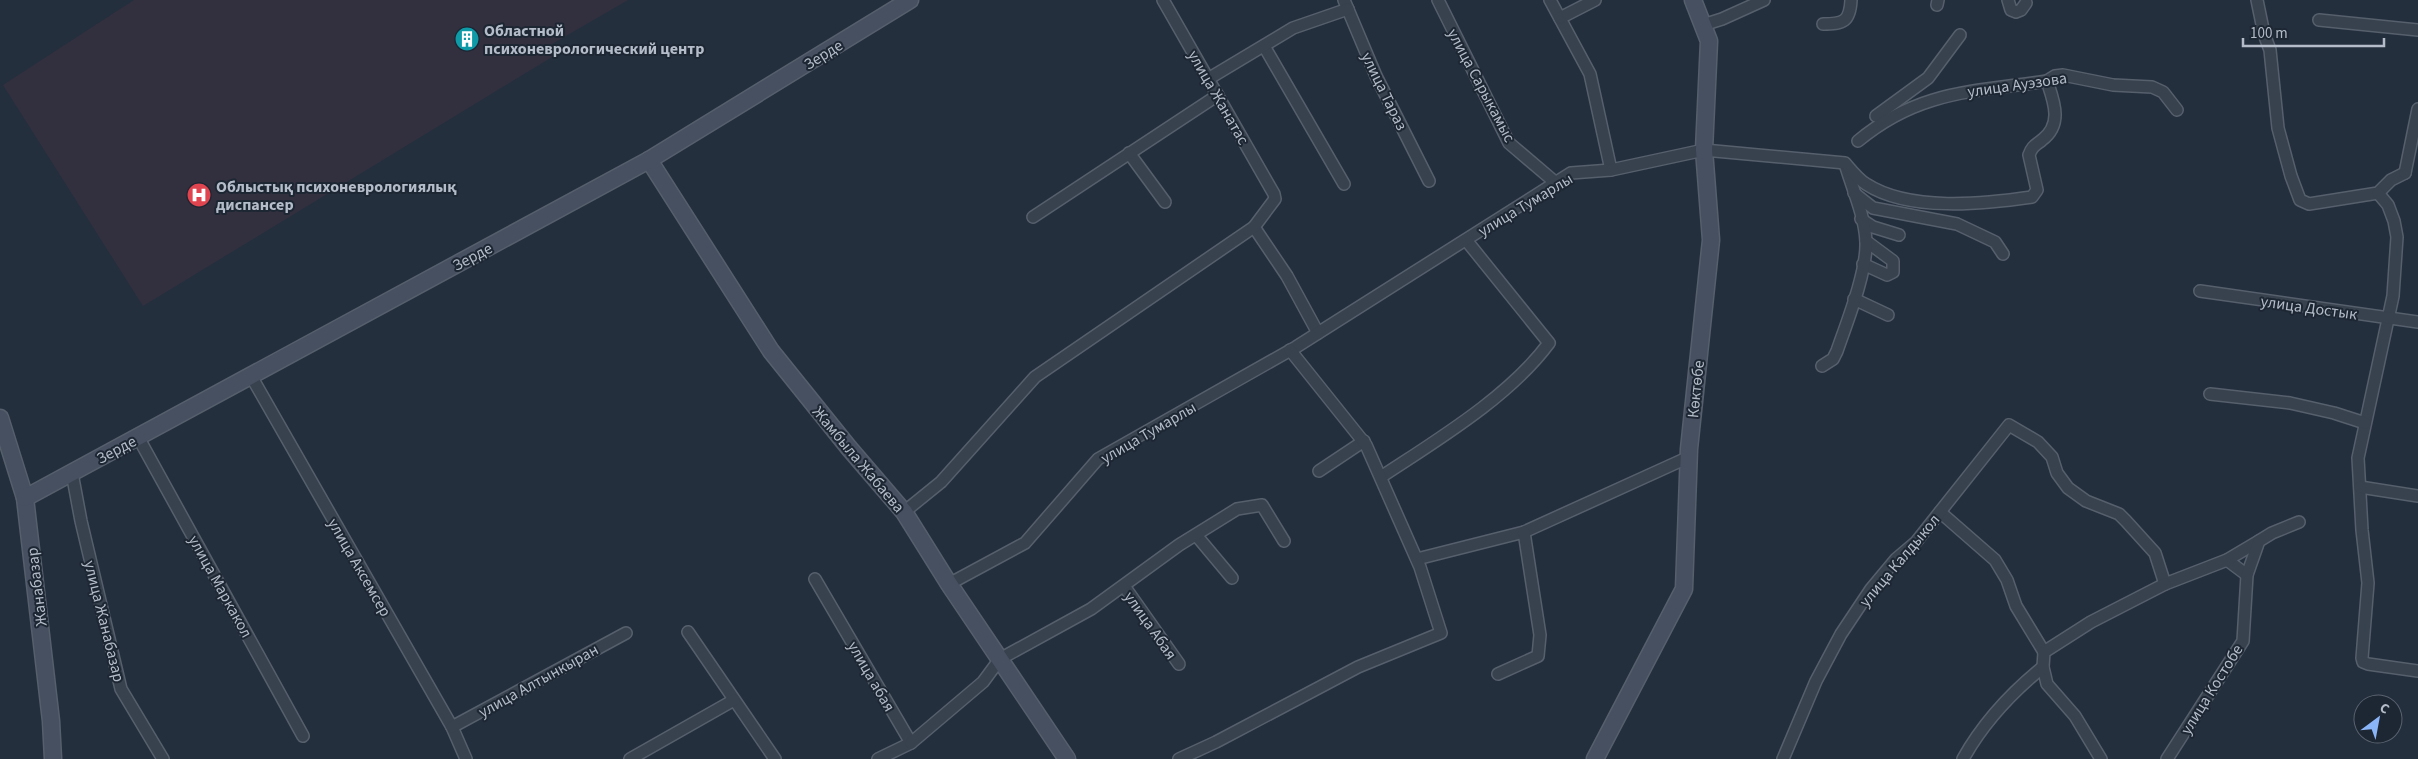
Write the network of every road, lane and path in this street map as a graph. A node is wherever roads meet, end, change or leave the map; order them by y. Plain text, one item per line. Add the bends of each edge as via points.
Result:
1 (910, 0) edge
2 (1163, 0) edge
3 (1438, 0) edge
4 (1550, 0) edge
5 (1596, 0) edge
6 (1693, 0) edge
7 (1764, 0) edge
8 (1852, 0) edge
9 (2008, 0) edge
10 (2257, 0) edge
11 (2026, 3) dead end
12 (1346, 5) edge
13 (1560, 18) junction
14 (2318, 20) dead end
15 (1823, 24) dead end
16 (1703, 25) junction
17 (2418, 30) edge
18 (1960, 35) dead end
19 (1264, 46) junction
20 (1208, 79) junction
21 (2047, 81) junction
22 (1218, 95) junction
23 (2418, 109) edge
24 (2177, 110) dead end
25 (1876, 116) dead end
26 (1858, 141) dead end
27 (1704, 150) junction
28 (1129, 153) junction
29 (649, 160) junction
30 (1844, 163) junction
31 (1611, 170) junction
32 (2405, 173) junction
33 (2418, 174) edge
34 (1429, 180) dead end
35 (1556, 183) junction
36 (1344, 184) dead end
37 (1854, 193) junction
38 (2378, 193) junction
39 (1165, 202) dead end
40 (1033, 217) dead end
41 (1862, 219) junction
42 (1254, 227) junction
43 (1899, 235) dead end
44 (1466, 240) junction
45 (1866, 242) junction
46 (2003, 254) dead end
47 (1864, 264) junction
48 (2200, 291) dead end
49 (1854, 299) junction
50 (1888, 315) dead end
51 (2389, 318) junction
52 (2418, 322) edge
53 (1318, 333) junction
54 (1290, 350) junction
55 (1822, 366) dead end
56 (251, 376) junction
57 (2210, 394) dead end
58 (0, 418) edge
59 (2365, 422) junction
60 (138, 437) junction
61 (1364, 441) junction
62 (1689, 457) junction
63 (1320, 471) dead end
64 (72, 473) junction
65 (1381, 477) junction
66 (2360, 487) junction
67 (2418, 496) edge
68 (25, 498) junction
69 (904, 512) junction
70 (1940, 512) junction
71 (2299, 522) dead end
72 (1524, 532) junction
73 (1196, 535) junction
74 (1284, 541) dead end
75 (2259, 542) junction
76 (1417, 560) junction
77 (2227, 560) junction
78 (2247, 575) junction
79 (1232, 578) dead end
80 (815, 579) dead end
81 (949, 584) junction
82 (2165, 584) junction
83 (1124, 586) junction
84 (688, 632) dead end
85 (626, 633) dead end
86 (2044, 652) junction
87 (1000, 659) junction
88 (1179, 664) dead end
89 (2043, 667) junction
90 (2418, 671) edge
91 (1498, 674) dead end
92 (734, 700) junction
93 (452, 727) junction
94 (303, 736) dead end
95 (911, 743) junction
96 (53, 759) edge
97 (163, 759) edge
98 (466, 759) edge
99 (630, 759) edge
100 (775, 759) edge
101 (878, 759) edge
102 (1067, 759) edge
103 (1179, 759) edge
104 (1595, 759) edge
105 (1783, 759) edge
106 (1963, 759) edge
107 (2101, 759) edge
108 (2167, 759) edge

1 - 29 street, Зерде
2 - 20 street, улица Жанатас
3 - 35 street, улица Сарыкамыс via 1509,143
4 - 13 street
5 - 13 street
6 - 16 street, Көктөбе
7 - 16 street
8 - 15 street via 1845,20
9 - 11 street via 2011,10 2016,12
10 - 38 street via 2270,50 2278,128 2300,200 2309,204
12 - 19 street via 1293,28
12 - 34 street, улица Тараз via 1376,76
13 - 31 street via 1590,74
14 - 17 street
16 - 27 street, Көктөбе via 1709,41
18 - 25 street via 1928,78
19 - 20 street
19 - 36 street
20 - 22 street, улица Жанатас
21 - 24 street, улица Ауэзова via 2063,76 2113,85 2152,87 2163,92
21 - 26 street, улица Ауэзова via 1958,92 1932,99 1897,114
21 - 30 street via 2056,119 2050,132 2029,154 2037,190 2032,196 1966,203 1900,198 1864,183
22 - 28 street
22 - 42 street, улица Жанатас via 1274,194 1272,205
23 - 32 street
27 - 30 street, улица Тумарлы
27 - 31 street, улица Тумарлы
27 - 62 street, Көктөбе via 1711,240
28 - 39 street
28 - 40 street
29 - 56 street, Зерде
29 - 69 street, Жамбыла Жабаева via 771,351
30 - 37 street
31 - 35 street, улица Тумарлы via 1571,173
32 - 33 street
32 - 38 street via 2390,180
35 - 44 street, улица Тумарлы
37 - 41 street
37 - 46 street via 1873,208 1957,224 1995,242
38 - 51 street via 2388,205 2397,237
41 - 43 street via 1873,227
41 - 45 street
42 - 53 street via 1287,276
42 - 69 street via 1035,377 940,482
44 - 53 street, улица Тумарлы
44 - 65 street, улица Тумарлы via 1549,343 1534,363 1466,420
45 - 47 street
45 - 47 street via 1893,261 1893,272 1888,275
47 - 49 street
48 - 51 street, улица Достык
49 - 50 street
49 - 55 street via 1837,351 1833,359
51 - 52 street, улица Достык
51 - 59 street via 2372,403
53 - 54 street, улица Тумарлы
54 - 61 street
54 - 81 street, улица Тумарлы via 1098,459 1025,544
56 - 60 street, Зерде
56 - 93 street, улица Аксемсер
57 - 59 street via 2290,403
58 - 68 street, Жанабазар
59 - 66 street via 2358,458
60 - 64 street, Зерде
60 - 94 street, улица Маркакол
61 - 63 street
61 - 65 street
62 - 72 street
62 - 104 street, Көктөбе via 1684,589
64 - 68 street, Зерде
64 - 97 street, улица Жанабазар via 122,689
65 - 76 street
66 - 67 street
66 - 90 street via 2368,582 2363,662
68 - 96 street, Жанабазар
69 - 81 street, Жамбыла Жабаева
70 - 82 street, улица Калдыкол via 2009,425 2038,442 2052,457 2057,473 2068,488 2086,501 2119,514 2126,521 2155,553
70 - 86 street via 1995,560 2007,580 2016,606
70 - 105 street, улица Калдыкол via 1871,590 1842,634 1816,681
71 - 75 street
72 - 76 street
72 - 91 street via 1540,635 1538,656
73 - 74 street via 1237,509 1262,505
73 - 79 street
73 - 83 street
75 - 77 street
75 - 78 street, улица Костобе
76 - 103 street via 1441,633 1358,666
77 - 78 street
77 - 82 street
78 - 108 street, улица Костобе via 2242,641
80 - 95 street, улица абая
81 - 87 street, Жамбыла Жабаева
82 - 86 street via 2091,622
83 - 87 street via 1091,609
83 - 88 street, улица Абая
84 - 92 street
85 - 93 street, улица Алтынкыран
86 - 89 street
87 - 95 street via 983,682
87 - 102 street, Жамбыла Жабаева
89 - 106 street via 2018,687 1976,736
89 - 107 street via 2047,684 2075,716
92 - 99 street
92 - 100 street
93 - 98 street, улица Аксемсер
95 - 101 street

